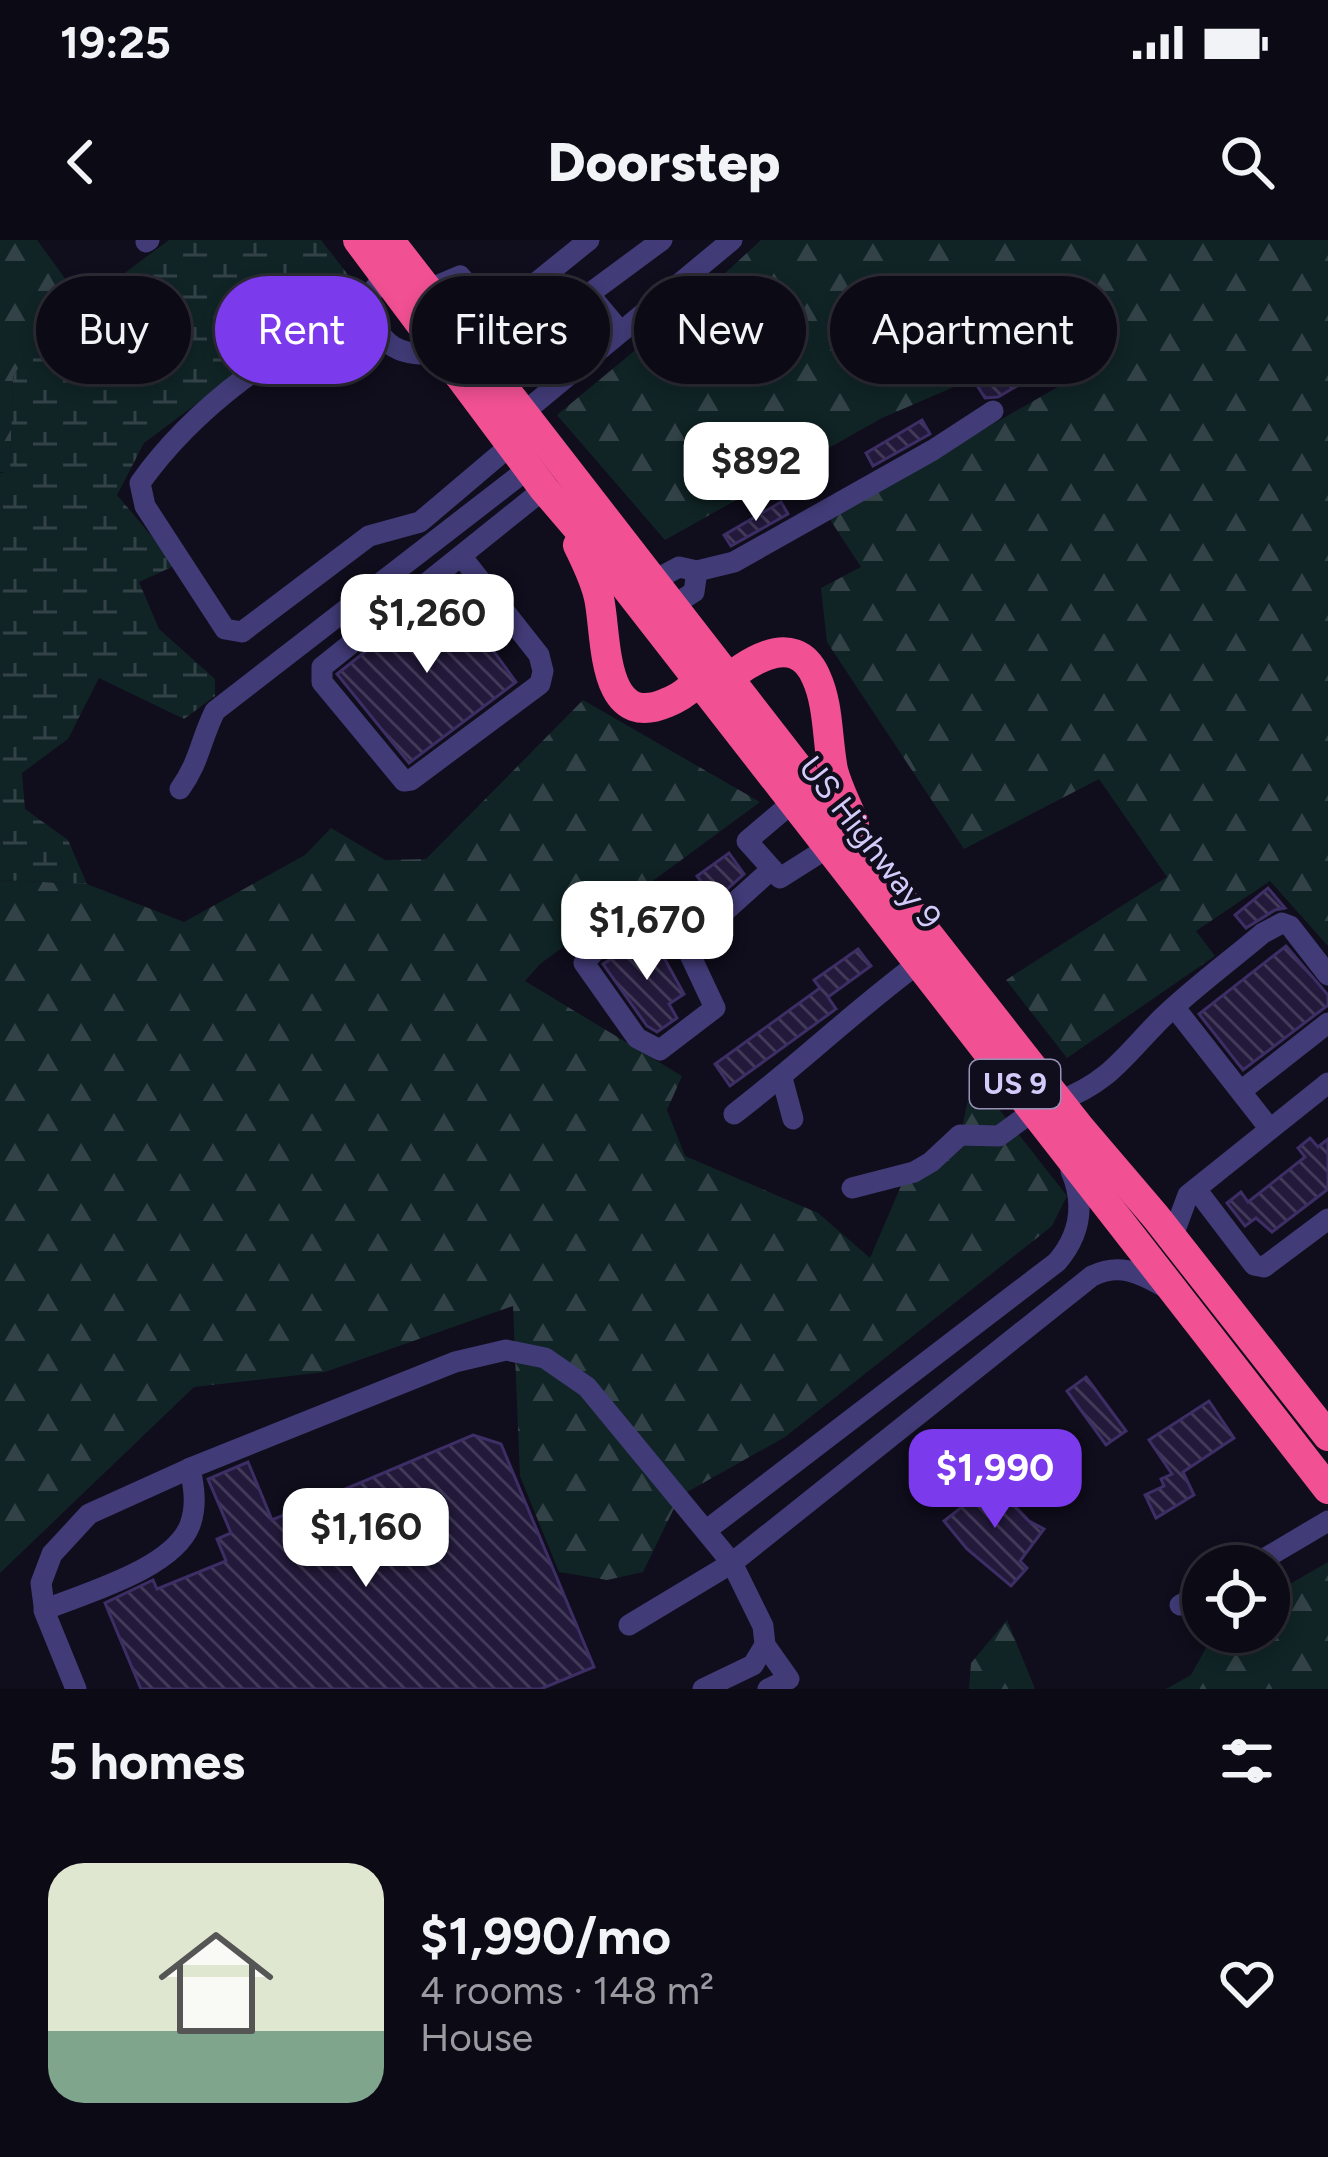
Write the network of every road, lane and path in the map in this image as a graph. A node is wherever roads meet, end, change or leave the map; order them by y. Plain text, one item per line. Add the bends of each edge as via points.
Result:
1 (358, 240) edge
2 (389, 240) edge
3 (662, 240) edge
4 (732, 240) edge
5 (582, 242) edge
6 (385, 274) joint
7 (416, 276) edge
8 (542, 276) edge
9 (610, 278) edge
10 (412, 301) edge
11 (610, 319) edge
12 (620, 331) junction
13 (239, 384) edge
14 (482, 384) edge
15 (494, 384) edge
16 (992, 411) dead end
17 (522, 414) junction
18 (537, 479) junction
19 (460, 556) junction
20 (697, 571) junction
21 (662, 594) junction
22 (712, 685) junction
23 (180, 789) dead end
24 (794, 802) junction
25 (860, 840) junction
26 (829, 847) junction
27 (772, 869) junction
28 (685, 942) junction
29 (920, 962) junction
30 (1328, 975) edge
31 (1175, 1008) junction
32 (1328, 1023) edge
33 (782, 1078) junction
34 (1328, 1083) edge
35 (1240, 1091) junction
36 (1045, 1106) junction
37 (734, 1114) dead end
38 (793, 1119) dead end
39 (1270, 1129) junction
40 (1061, 1149) junction
41 (852, 1189) dead end
42 (1192, 1192) junction
43 (1141, 1200) junction
44 (1328, 1219) edge
45 (1172, 1238) junction
46 (1174, 1293) junction
47 (1328, 1436) edge
48 (190, 1468) junction
49 (1328, 1489) edge
50 (1328, 1521) edge
51 (708, 1529) junction
52 (1287, 1545) edge
53 (732, 1563) junction
54 (44, 1610) junction
55 (629, 1625) dead end
56 (764, 1645) junction
57 (76, 1689) edge
58 (703, 1689) edge
59 (769, 1689) edge

1 - 6 highway, US Highway 9 / US 9
2 - 7 highway, US Highway 9 / US 9
3 - 9 street
4 - 12 street
5 - 8 street
6 - 10 highway, US Highway 9 / US 9
11 - 12 street
12 - 17 street
13 - 18 street via 140,483 145,506 225,629 242,632 369,536
14 - 18 highway, US Highway 9 / US 9
15 - 17 highway, US Highway 9 / US 9
16 - 20 street via 734,562
17 - 21 highway, US Highway 9 / US 9
18 - 19 street
18 - 22 highway, US Highway 9 / US 9
18 - 22 highway via 598,594 610,678 620,695 652,707
18 - 23 street via 215,711
19 - 19 street via 322,667 322,682 398,778 411,781 540,684 544,671
20 - 21 street via 679,567
20 - 21 street via 694,592
21 - 22 highway, US Highway 9 / US 9 via 704,649
22 - 24 highway, US Highway 9 / US 9
22 - 25 highway, US Highway 9 / US 9
22 - 25 highway via 782,651 812,668 836,779
24 - 26 highway, US Highway 9 / US 9
24 - 27 street via 747,841
25 - 36 highway, US Highway 9 / US 9
26 - 27 street via 780,878
26 - 29 highway, US Highway 9 / US 9
27 - 28 street
28 - 28 street via 715,1008 660,1050 638,1038 584,963 644,921
29 - 33 street
29 - 36 highway, US Highway 9 / US 9 via 1010,1078
30 - 31 street via 1282,923
31 - 35 street
31 - 36 street via 1100,1083
32 - 35 street
33 - 37 street
33 - 38 street
34 - 39 street
35 - 39 street
36 - 40 highway, US Highway 9 / US 9
36 - 41 street via 999,1136 960,1135 914,1172
36 - 43 highway, US Highway 9 / US 9
39 - 42 street
40 - 46 highway, US Highway 9 / US 9
40 - 51 street via 1081,1206 1074,1239 1057,1262
42 - 43 street
42 - 44 street via 1264,1268
42 - 45 street
43 - 45 highway, US Highway 9 / US 9
45 - 47 highway, US Highway 9 / US 9
46 - 49 highway, US Highway 9 / US 9
46 - 53 street via 1129,1269 1092,1276
48 - 51 street via 472,1355 526,1352 587,1387
48 - 54 street via 81,1520 44,1568
48 - 54 street via 190,1526 173,1550
50 - 52 street
51 - 53 street
53 - 55 street
53 - 56 street
54 - 57 street
56 - 58 street via 753,1665
56 - 59 street via 789,1679

